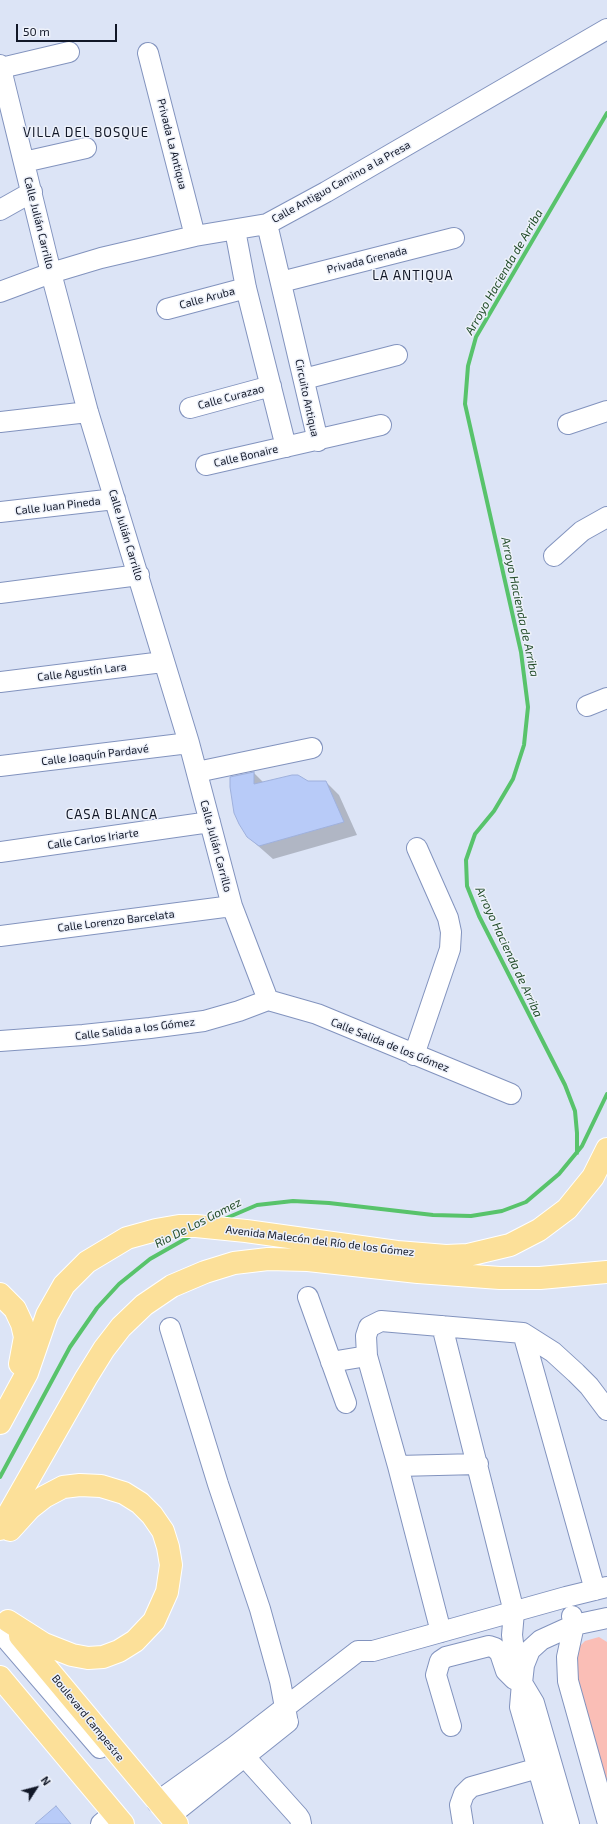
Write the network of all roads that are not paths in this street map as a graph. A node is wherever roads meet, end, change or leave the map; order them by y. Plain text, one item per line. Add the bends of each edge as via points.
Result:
1 (607, 29) edge
2 (69, 52) dead end
3 (148, 53) dead end
4 (0, 66) edge
5 (86, 148) dead end
6 (24, 162) junction
7 (32, 192) junction
8 (0, 210) edge
9 (267, 224) junction
10 (235, 230) junction
11 (195, 236) junction
12 (454, 238) dead end
13 (51, 273) junction
14 (281, 282) junction
15 (246, 288) junction
16 (0, 292) edge
17 (167, 309) dead end
18 (396, 355) dead end
19 (304, 379) junction
20 (272, 386) junction
21 (190, 408) dead end
22 (607, 411) edge
23 (88, 412) junction
24 (0, 422) edge
25 (568, 424) dead end
26 (381, 425) dead end
27 (318, 441) junction
28 (286, 447) junction
29 (206, 465) dead end
30 (115, 499) junction
31 (0, 512) edge
32 (607, 517) edge
33 (554, 556) dead end
34 (139, 576) junction
35 (0, 593) edge
36 (163, 662) junction
37 (0, 682) edge
38 (607, 698) edge
39 (586, 706) dead end
40 (189, 743) junction
41 (312, 748) dead end
42 (0, 766) edge
43 (197, 772) junction
44 (210, 822) junction
45 (417, 848) dead end
46 (0, 852) edge
47 (232, 906) junction
48 (0, 936) edge
49 (268, 1000) junction
50 (0, 1041) edge
51 (414, 1055) junction
52 (511, 1094) dead end
53 (607, 1149) edge
54 (607, 1272) edge
55 (0, 1294) edge
56 (308, 1297) dead end
57 (442, 1326) junction
58 (170, 1328) dead end
59 (523, 1333) junction
60 (367, 1356) junction
61 (331, 1362) junction
62 (346, 1404) dead end
63 (607, 1410) edge
64 (1, 1421) edge
65 (478, 1464) junction
66 (398, 1466) junction
67 (0, 1530) edge
68 (0, 1539) edge
69 (601, 1588) edge
70 (566, 1596) junction
71 (514, 1612) junction
72 (3, 1622) edge
73 (605, 1623) edge
74 (578, 1629) junction
75 (441, 1632) junction
76 (0, 1665) edge
77 (0, 1677) edge
78 (522, 1683) junction
79 (286, 1715) junction
80 (451, 1726) dead end
81 (245, 1757) junction
82 (544, 1766) junction
83 (90, 1785) junction
84 (167, 1816) edge
85 (113, 1820) edge
86 (607, 1820) edge
87 (301, 1824) edge
88 (463, 1824) edge
89 (554, 1824) edge
90 (569, 1824) edge

1 - 9 street, Calle Antiguo Camino a la Presa
2 - 4 street
3 - 11 street, Privada La Antiqua
4 - 6 street, Calle Julián Carrillo
5 - 6 street
6 - 7 street, Calle Julián Carrillo
7 - 8 street
7 - 13 street, Calle Julián Carrillo
9 - 10 street, Calle Antiguo Camino a la Presa
9 - 14 street, Circuito Antiqua
10 - 11 street, Calle Antiguo Camino a la Presa
10 - 15 street
11 - 13 street, Calle Antiguo Camino a la Presa via 101,258
12 - 14 street, Privada Grenada
13 - 16 street, Calle Antiguo Camino a la Presa
13 - 23 street, Calle Julián Carrillo
14 - 19 street, Circuito Antiqua
15 - 17 street, Calle Aruba
15 - 20 street
18 - 19 street
19 - 27 street, Circuito Antiqua
20 - 21 street, Calle Curazao
20 - 28 street
22 - 25 street
23 - 24 street
23 - 30 street, Calle Julián Carrillo
26 - 27 street
27 - 28 street, Circuito Antiqua
28 - 29 street, Calle Bonaire
30 - 31 street, Calle Juan Pineda
30 - 34 street, Calle Julián Carrillo
32 - 33 street via 582,531
34 - 35 street
34 - 36 street, Calle Julián Carrillo
36 - 37 street, Calle Agustín Lara
36 - 40 street, Calle Julián Carrillo
38 - 39 street
40 - 42 street, Calle Joaquín Pardavé
40 - 43 street, Calle Julián Carrillo
41 - 43 street
43 - 44 street, Calle Julián Carrillo
44 - 46 street, Calle Carlos Iriarte
44 - 47 street, Calle Julián Carrillo
45 - 51 street via 448,918 451,932 450,949
47 - 48 street, Calle Lorenzo Barcelata
47 - 49 street, Calle Julián Carrillo
49 - 50 street, Calle Salida a los Gómez via 239,1011 196,1022 83,1035
49 - 51 street, Calle Salida de los Gómez via 317,1014
51 - 52 street, Calle Salida de los Gómez
53 - 64 main road, Avenida Malecón del Río de los Gómez via 593,1177 567,1209 539,1230 510,1245 468,1255 397,1252 215,1227 179,1226 140,1233 86,1262 64,1285 46,1315 27,1373
54 - 67 main road, Avenida Malecón del Río de los Gómez via 555,1277 500,1278 308,1260 268,1259 234,1263 172,1286 144,1305 121,1327 104,1349
55 - 64 main road via 15,1309 25,1337 20,1362
56 - 61 street
57 - 59 street
57 - 60 street via 381,1321 370,1326 366,1336
57 - 65 street
58 - 79 street via 260,1609 280,1681
59 - 63 street via 553,1352 576,1373
59 - 69 street
60 - 61 street
60 - 66 street
61 - 62 street
65 - 66 street
65 - 71 street
66 - 75 street
68 - 72 main road via 30,1508 63,1487 101,1486 124,1493 140,1503 152,1516 163,1531 171,1565 167,1592 154,1621 135,1641 103,1657 72,1655 44,1644
69 - 70 street
70 - 71 street
70 - 74 street
71 - 75 street
71 - 78 street via 512,1635
72 - 84 main road, Boulevard Campestre
73 - 74 street
74 - 78 street via 541,1640 530,1650 524,1665
74 - 86 street via 567,1657 568,1681
75 - 79 street via 373,1651 358,1651 323,1685
76 - 83 street via 80,1760
77 - 83 main road
78 - 80 street via 506,1671 500,1653 489,1646 440,1661 436,1675
78 - 82 street via 534,1703
79 - 81 street
79 - 84 street via 234,1747
81 - 84 street
81 - 87 street via 298,1816
82 - 88 street via 472,1787 464,1794 460,1805
82 - 89 street
82 - 90 street
83 - 85 main road

